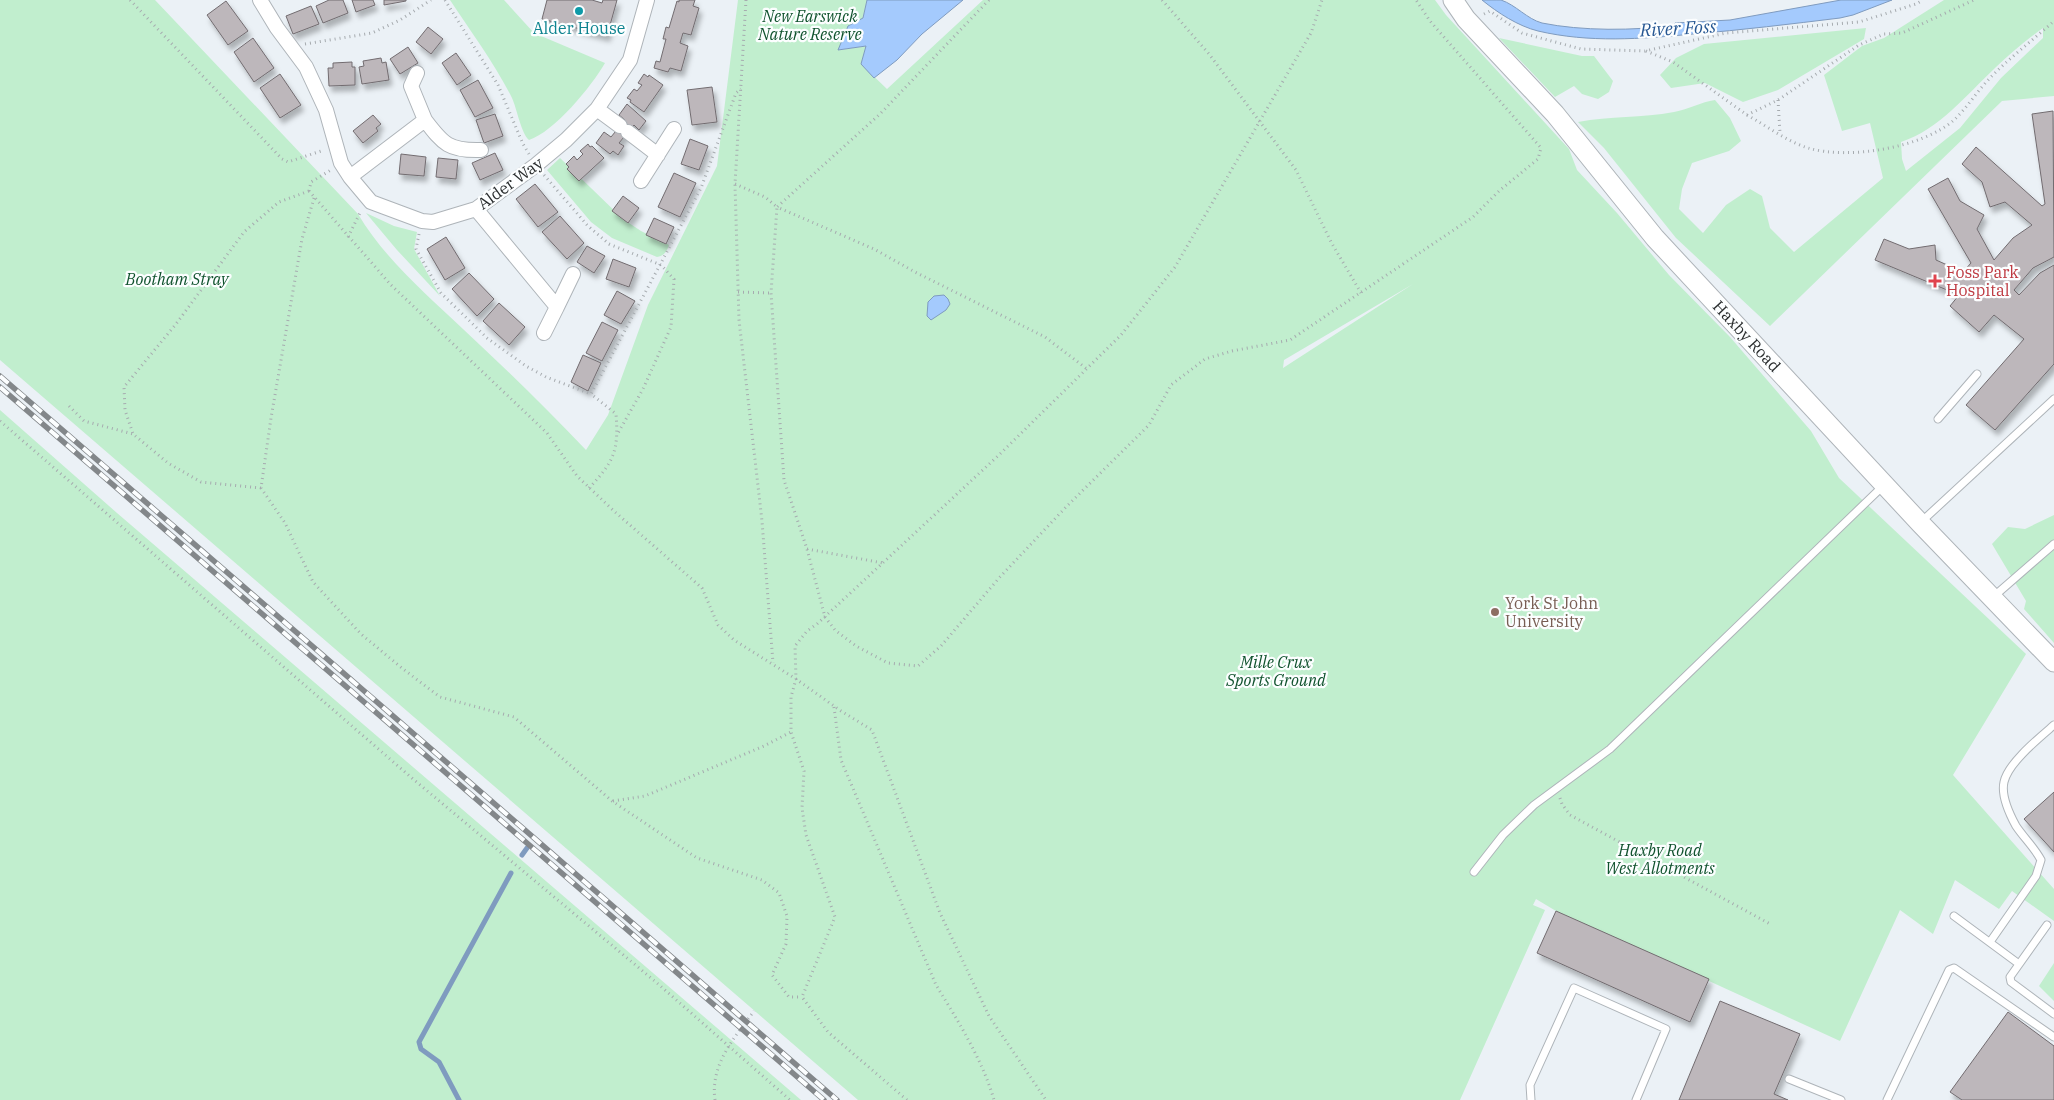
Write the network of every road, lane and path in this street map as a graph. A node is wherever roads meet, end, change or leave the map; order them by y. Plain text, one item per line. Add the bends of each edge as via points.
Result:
1 (130, 0) edge
2 (260, 0) edge
3 (431, 0) edge
4 (647, 0) edge
5 (746, 0) edge
6 (990, 0) edge
7 (1162, 0) edge
8 (1322, 0) edge
9 (1416, 0) edge
10 (1453, 0) edge
11 (1923, 0) edge
12 (1974, 0) edge
13 (1484, 14) dead end
14 (2054, 21) edge
15 (290, 46) junction
16 (1645, 50) junction
17 (416, 73) dead end
18 (742, 89) junction
19 (1778, 100) junction
20 (597, 109) junction
21 (1747, 115) junction
22 (426, 120) junction
23 (1260, 122) junction
24 (674, 129) dead end
25 (1780, 133) junction
26 (336, 147) junction
27 (481, 150) dead end
28 (658, 155) junction
29 (341, 163) junction
30 (350, 177) junction
31 (641, 182) dead end
32 (735, 184) junction
33 (309, 191) junction
34 (315, 197) junction
35 (371, 202) junction
36 (777, 206) junction
37 (476, 209) junction
38 (348, 237) junction
39 (573, 274) dead end
40 (738, 292) junction
41 (1360, 293) junction
42 (772, 294) junction
43 (557, 307) junction
44 (544, 332) dead end
45 (1087, 369) junction
46 (1977, 374) dead end
47 (591, 394) dead end
48 (2054, 399) edge
49 (69, 406) dead end
50 (1938, 419) dead end
51 (0, 421) edge
52 (618, 433) junction
53 (133, 434) junction
54 (1885, 484) junction
55 (261, 488) junction
56 (589, 488) junction
57 (1920, 523) junction
58 (2054, 544) edge
59 (807, 549) junction
60 (883, 563) junction
61 (1992, 598) junction
62 (825, 617) junction
63 (2054, 662) edge
64 (773, 664) junction
65 (796, 678) junction
66 (834, 706) junction
67 (2054, 725) edge
68 (791, 732) junction
69 (1556, 788) junction
70 (612, 802) junction
71 (1474, 872) dead end
72 (1954, 916) dead end
73 (1772, 925) dead end
74 (2047, 925) dead end
75 (1990, 942) junction
76 (2019, 964) junction
77 (802, 997) junction
78 (754, 1012) dead end
79 (2054, 1014) edge
80 (2054, 1038) edge
81 (727, 1046) junction
82 (1789, 1079) dead end
83 (715, 1100) edge
84 (790, 1100) edge
85 (907, 1100) edge
86 (994, 1100) edge
87 (1046, 1100) edge
88 (1531, 1100) edge
89 (1636, 1100) edge
90 (1841, 1100) edge
91 (1887, 1100) edge

1 - 26 path via 282,159 288,162
2 - 15 street, Alder Way
3 - 15 path via 372,33
4 - 20 street, Alder Way via 630,60
5 - 18 path
6 - 36 path via 880,114
7 - 23 path via 1209,54
8 - 23 path via 1311,33
9 - 41 path via 1430,21 1542,148 1538,159 1473,217
10 - 54 street, Haxby Road via 1555,114 1656,238
11 - 16 path via 1859,22 1726,33
12 - 19 path via 1902,32 1884,34 1859,45
13 - 16 path via 1490,11 1522,32 1581,49
14 - 25 path via 1981,86 1953,120 1920,140 1863,151 1827,151 1808,148
15 - 26 street, Alder Way via 306,67 326,110
16 - 21 path via 1673,62
17 - 22 street via 411,86
18 - 32 path
18 - 52 path via 736,93 701,188 661,264 674,279 671,327 643,389
19 - 21 path
19 - 25 path
20 - 28 street
20 - 37 street, Alder Way via 536,165
21 - 25 path
22 - 27 street via 441,142 462,151
22 - 30 street
23 - 41 path via 1296,170
23 - 45 path via 1175,267 1121,335
24 - 28 street
26 - 29 street, Alder Way
28 - 31 street
29 - 30 street, Alder Way
29 - 33 path via 311,182
30 - 35 street, Alder Way
32 - 36 path
32 - 40 path
33 - 34 path
33 - 53 path via 279,202 244,232 176,324 124,387 124,410
34 - 38 path
34 - 55 path via 302,239
35 - 37 street, Alder Way via 433,222
35 - 38 path via 358,214
36 - 42 path
36 - 45 path via 874,249 1045,337
37 - 43 street
38 - 56 path via 391,285 547,433
39 - 43 street
40 - 42 path
40 - 64 path via 738,320 762,521
41 - 62 path via 1290,340 1205,359 1171,385 1149,425 1066,507 941,646 918,666 888,662 856,646 835,630
42 - 59 path via 784,480
43 - 44 street
45 - 60 path
46 - 50 lane
47 - 52 path via 616,414
48 - 57 lane
49 - 53 path via 84,421
51 - 81 path
52 - 56 path via 616,449 606,471
53 - 55 path via 168,463 201,482
54 - 57 street, Haxby Road
54 - 69 lane via 1610,749
55 - 70 path via 285,523 313,582 361,634 440,697 514,717
56 - 64 path via 702,588 718,625 734,640
57 - 61 street, Haxby Road
58 - 61 lane
59 - 60 path
59 - 62 path
60 - 62 path
61 - 63 street, Haxby Road
62 - 65 path via 795,646
64 - 65 path
65 - 66 path
65 - 68 path via 791,697
66 - 86 path via 841,760 936,985 959,1023
66 - 87 path via 872,730 940,913 989,1016
67 - 75 lane via 2013,766 2004,783 2005,801 2016,826 2041,860 2036,876
68 - 70 path via 645,796
68 - 77 path via 804,771 802,808 806,835 835,917
69 - 71 lane via 1503,835
69 - 73 path via 1570,815
70 - 77 path via 697,858 762,880 779,893 787,916 786,944 772,975 789,997
72 - 75 lane
74 - 76 lane
75 - 76 lane
76 - 79 lane via 2010,978 2011,982
77 - 85 path via 828,1032
78 - 81 path
80 - 91 lane via 1954,968 1949,970
81 - 83 path via 718,1069
81 - 84 path
82 - 90 lane
88 - 89 lane via 1530,1085 1574,988 1666,1029

